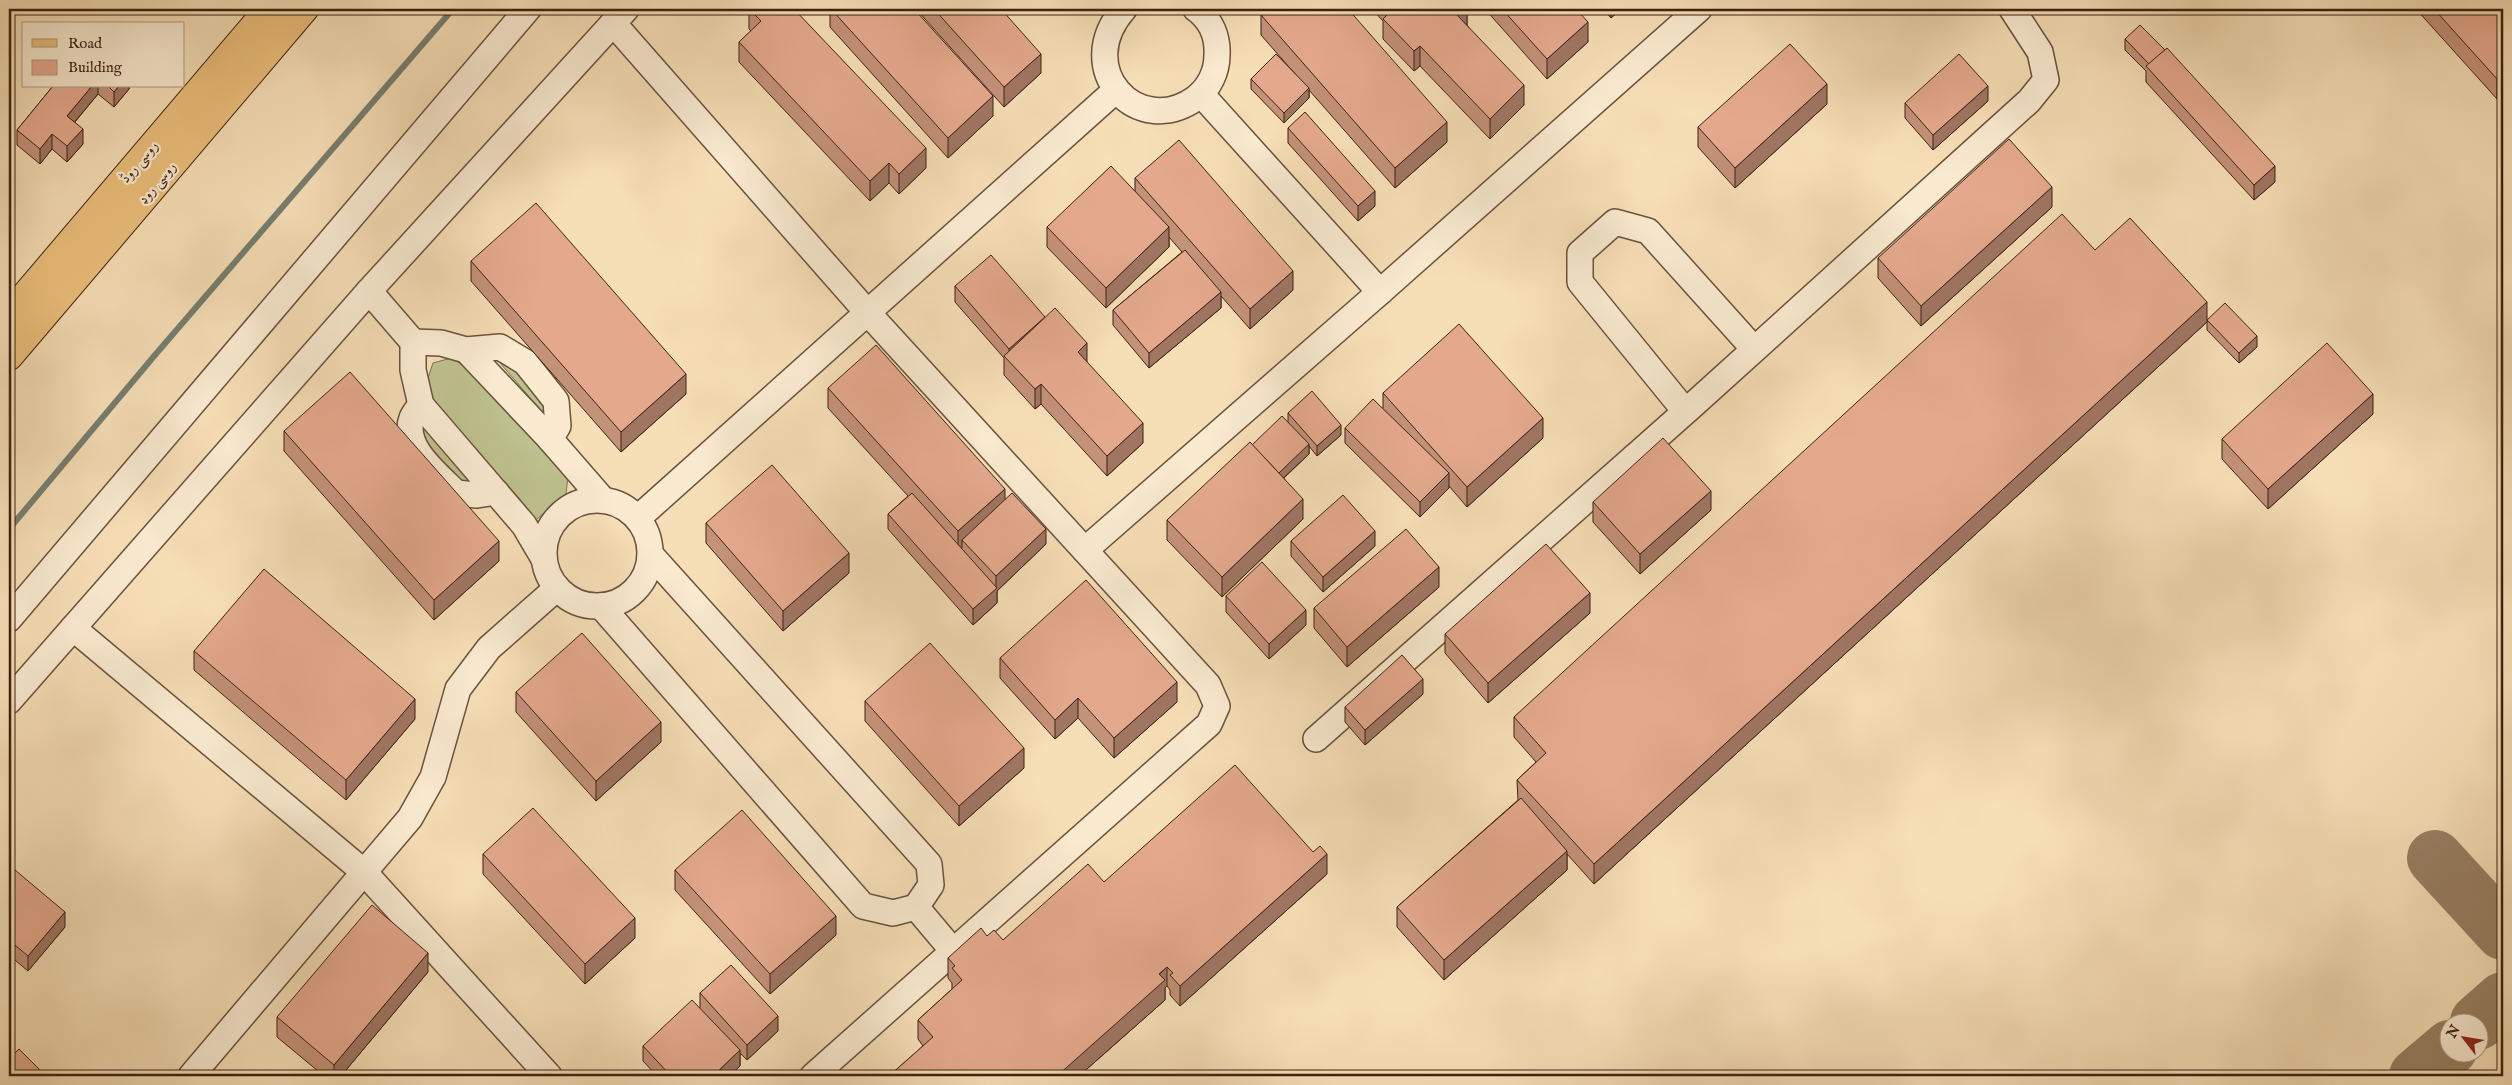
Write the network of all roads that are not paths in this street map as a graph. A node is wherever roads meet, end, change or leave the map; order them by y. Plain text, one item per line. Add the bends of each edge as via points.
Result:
1 (269, 9) edge
2 (304, 9) edge
3 (528, 9) edge
4 (1124, 9) edge
5 (1699, 9) edge
6 (2012, 9) edge
7 (1203, 10) edge
8 (620, 16) edge
9 (1116, 90) junction
10 (1201, 94) junction
11 (369, 291) junction
12 (1380, 292) junction
13 (868, 312) junction
14 (9, 315) edge
15 (413, 342) junction
16 (1754, 349) junction
17 (466, 350) junction
18 (9, 356) edge
19 (421, 405) junction
20 (1685, 412) junction
21 (550, 439) junction
22 (496, 492) junction
23 (603, 500) junction
24 (638, 518) junction
25 (1085, 550) junction
26 (651, 555) junction
27 (544, 559) junction
28 (557, 588) junction
29 (600, 606) junction
30 (9, 619) edge
31 (74, 628) junction
32 (9, 701) edge
33 (1316, 740) dead end
34 (364, 872) junction
35 (916, 907) junction
36 (953, 951) junction
37 (191, 1076) edge
38 (549, 1076) edge
39 (813, 1076) edge

1 - 14 main road, روسی روڈ
2 - 18 main road, روسی روډ
3 - 30 lane
4 - 9 lane via 1112,22 1105,39 1103,57 1107,74
5 - 12 lane
6 - 16 lane via 2040,52 2046,80 2029,101
7 - 10 lane via 1217,45 1217,63 1212,79
8 - 11 lane
8 - 13 lane
9 - 10 lane via 1130,102 1148,110 1186,105
9 - 13 lane
10 - 12 lane
11 - 15 lane
11 - 31 lane
12 - 25 lane
13 - 24 lane
13 - 25 lane
15 - 17 lane via 441,343
15 - 19 lane via 413,370
16 - 20 lane
16 - 20 lane via 1648,231 1615,222 1580,253 1580,282
17 - 21 lane
17 - 21 lane via 500,347 525,362 556,401 558,426
19 - 22 lane
19 - 22 lane via 411,419 412,438 419,454 456,493 477,495
20 - 33 lane
21 - 23 lane
22 - 27 lane via 524,525
23 - 24 lane via 628,509
23 - 27 lane via 580,503 560,515 550,528
24 - 26 lane via 645,529
25 - 36 lane via 1208,685 1217,706 1210,724
26 - 29 lane via 641,584 630,595 616,603
26 - 35 lane via 929,864 931,884
27 - 28 lane
28 - 29 lane via 569,599 584,605
28 - 34 lane via 489,648 458,689 433,776 410,818
29 - 35 lane via 863,906 893,912
31 - 32 lane
31 - 34 lane
34 - 37 lane
34 - 38 lane
35 - 36 lane
36 - 39 lane

